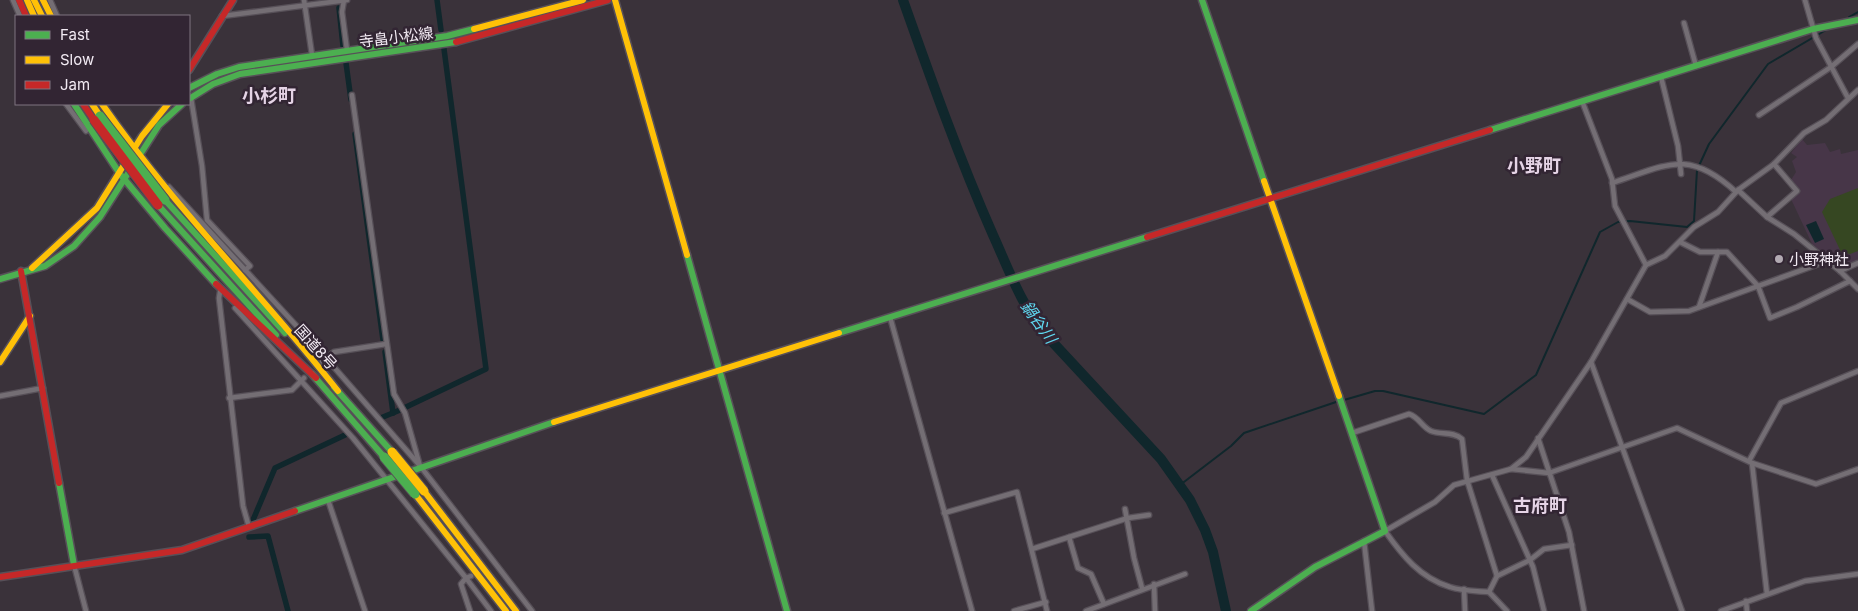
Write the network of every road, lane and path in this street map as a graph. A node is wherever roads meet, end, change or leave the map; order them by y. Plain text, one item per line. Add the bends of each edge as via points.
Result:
1 (13, 0) edge
2 (19, 0) edge
3 (27, 0) edge
4 (34, 0) edge
5 (43, 0) edge
6 (50, 0) edge
7 (233, 0) edge
8 (304, 0) edge
9 (345, 0) edge
10 (583, 0) edge
11 (608, 0) edge
12 (615, 0) edge
13 (1202, 0) edge
14 (1805, 0) edge
15 (305, 7) junction
16 (20, 15) edge
17 (26, 15) edge
18 (34, 15) edge
19 (42, 15) edge
20 (50, 15) edge
21 (57, 15) edge
22 (222, 16) junction
23 (1858, 20) edge
24 (1684, 23) dead end
25 (1815, 34) junction
26 (1858, 44) edge
27 (347, 50) junction
28 (312, 55) junction
29 (1696, 66) junction
30 (1831, 67) junction
31 (190, 68) edge
32 (1661, 77) junction
33 (1858, 90) edge
34 (190, 91) edge
35 (190, 92) edge
36 (352, 95) dead end
37 (190, 98) edge
38 (1848, 98) junction
39 (1582, 101) junction
40 (67, 105) edge
41 (75, 105) edge
42 (84, 105) edge
43 (92, 105) edge
44 (103, 105) edge
45 (167, 105) edge
46 (181, 105) edge
47 (1758, 115) dead end
48 (97, 118) junction
49 (103, 148) junction
50 (136, 152) junction
51 (1681, 164) junction
52 (1774, 164) junction
53 (1682, 174) dead end
54 (122, 176) junction
55 (157, 179) junction
56 (1612, 183) junction
57 (1737, 191) junction
58 (1270, 199) junction
59 (162, 202) junction
60 (154, 214) junction
61 (1767, 217) junction
62 (1680, 242) junction
63 (1718, 252) junction
64 (1827, 261) junction
65 (1858, 264) edge
66 (1646, 265) junction
67 (246, 270) junction
68 (21, 271) junction
69 (1840, 271) junction
70 (0, 278) edge
71 (1850, 281) junction
72 (1758, 286) junction
73 (1858, 289) edge
74 (220, 292) junction
75 (1627, 299) junction
76 (1699, 307) junction
77 (30, 316) junction
78 (890, 317) junction
79 (386, 344) junction
80 (324, 359) junction
81 (0, 362) edge
82 (1591, 362) junction
83 (721, 370) junction
84 (1858, 372) edge
85 (316, 378) junction
86 (302, 380) junction
87 (42, 388) junction
88 (338, 391) junction
89 (0, 396) edge
90 (229, 398) junction
91 (384, 424) junction
92 (378, 427) dead end
93 (1352, 433) junction
94 (1538, 438) junction
95 (1622, 447) junction
96 (388, 454) junction
97 (1750, 462) junction
98 (421, 467) junction
99 (1511, 468) junction
100 (1858, 469) edge
101 (1549, 473) junction
102 (1492, 475) junction
103 (387, 479) junction
104 (1467, 480) junction
105 (420, 492) junction
106 (328, 500) junction
107 (1126, 509) dead end
108 (944, 513) junction
109 (1149, 515) dead end
110 (1128, 518) junction
111 (249, 527) junction
112 (1385, 531) junction
113 (1069, 537) junction
114 (1364, 541) junction
115 (1572, 545) junction
116 (1032, 549) junction
117 (1530, 560) junction
118 (74, 565) junction
119 (1185, 574) dead end
120 (1858, 574) edge
121 (1497, 576) junction
122 (0, 577) edge
123 (468, 577) junction
124 (1154, 584) junction
125 (1142, 588) junction
126 (1464, 589) junction
127 (1489, 592) junction
128 (1767, 594) junction
129 (1746, 601) junction
130 (1046, 602) junction
131 (1104, 604) junction
132 (86, 611) edge
133 (365, 611) edge
134 (470, 611) edge
135 (491, 611) edge
136 (506, 611) edge
137 (516, 611) edge
138 (532, 611) edge
139 (787, 611) edge
140 (972, 611) edge
141 (1014, 611) edge
142 (1048, 611) edge
143 (1086, 611) edge
144 (1155, 611) edge
145 (1251, 611) edge
146 (1372, 611) edge
147 (1465, 611) edge
148 (1507, 611) edge
149 (1544, 611) edge
150 (1584, 611) edge
151 (1682, 611) edge
152 (1721, 611) edge
153 (1747, 611) edge

1 - 16 street
2 - 17 main road
3 - 18 main road
4 - 19 main road
5 - 20 main road
6 - 21 street
7 - 22 main road
8 - 15 street
9 - 15 street
9 - 27 street via 342,12
10 - 27 main road, 寺畠小松線 via 470,31
11 - 35 main road, 寺畠小松線 via 448,44 240,74
12 - 83 main road
13 - 58 main road
14 - 25 street
15 - 22 street
15 - 28 street
22 - 31 main road
23 - 25 main road
24 - 29 street
25 - 29 main road
25 - 30 street
26 - 30 street
27 - 28 main road, 寺畠小松線
28 - 34 main road, 寺畠小松線 via 239,67 217,74
29 - 32 main road
30 - 38 street
30 - 47 street
32 - 39 main road
32 - 51 street
33 - 38 street
36 - 79 street
37 - 67 street via 207,220 250,266
38 - 52 street via 1826,120 1804,133
39 - 56 street
39 - 58 main road
40 - 49 street
41 - 49 main road
42 - 48 main road, 国道8号
43 - 48 main road, 国道8号
44 - 50 main road
45 - 50 main road
46 - 50 main road
48 - 59 main road, 国道8号, bridge
49 - 54 main road
50 - 54 main road
50 - 55 main road
51 - 53 street
51 - 56 street via 1668,164
51 - 57 street via 1698,166
52 - 57 street
52 - 61 street via 1798,191
54 - 60 main road
54 - 68 main road via 100,217 74,246 45,266
55 - 67 street via 172,190
55 - 88 main road via 286,326
56 - 66 street via 1615,206
57 - 61 street
57 - 62 street via 1718,212 1694,227
58 - 78 main road
58 - 93 main road
59 - 85 main road, 国道8号
59 - 88 main road, 国道8号
60 - 74 street via 156,222
60 - 85 main road via 241,308
61 - 64 street
62 - 63 street via 1700,252
62 - 66 street via 1665,256
63 - 72 street via 1727,252
63 - 76 street
64 - 69 street
64 - 72 street
65 - 69 street
66 - 75 street
67 - 80 street
68 - 70 main road
68 - 77 main road
69 - 71 street
71 - 72 street via 1770,318
71 - 73 street
72 - 76 street
74 - 86 street
74 - 90 street
75 - 76 street via 1650,312 1675,312
75 - 82 street
77 - 81 main road
77 - 87 main road
78 - 83 main road
78 - 108 street
79 - 80 street via 334,352
79 - 98 street via 394,394 405,413
80 - 91 street
82 - 94 street
82 - 95 street
83 - 98 main road
83 - 139 main road
84 - 97 street via 1781,403
85 - 96 main road, 国道8号
86 - 90 street via 292,390
86 - 103 street via 355,437
87 - 89 street
87 - 118 main road
88 - 96 main road, 国道8号
90 - 111 street via 243,506
91 - 92 street
91 - 98 street
93 - 104 street via 1409,414 1417,417 1431,431 1458,435 1462,439
93 - 112 main road
94 - 99 street via 1526,457
94 - 101 street
95 - 97 street via 1677,428
95 - 101 street
95 - 151 street
96 - 105 main road, 国道8号, bridge
97 - 100 street via 1816,484
97 - 128 street
98 - 103 main road
98 - 138 street
99 - 101 street
99 - 102 street
101 - 115 street
102 - 104 street
102 - 117 street
103 - 106 main road
103 - 123 street
104 - 112 street via 1454,485 1435,502
104 - 121 street
105 - 136 main road, 国道8号
105 - 137 main road, 国道8号
106 - 111 main road
106 - 133 street
107 - 110 street
108 - 116 street via 1017,492
108 - 140 street
109 - 110 street
110 - 113 street
110 - 125 street
111 - 118 main road via 182,550
112 - 114 main road
112 - 126 street via 1402,556 1418,570 1450,588
113 - 116 street
113 - 131 street via 1078,568 1091,574
114 - 145 main road via 1314,568
114 - 146 street
115 - 117 street via 1544,549
115 - 150 street
116 - 130 street
117 - 121 street
117 - 149 street
118 - 122 main road
118 - 132 street
119 - 124 street
120 - 128 street via 1805,581
121 - 127 street
123 - 134 street via 462,584
123 - 135 street
124 - 125 street
124 - 144 street
125 - 131 street
126 - 127 street
126 - 147 street
127 - 148 street
128 - 129 street
129 - 152 street
129 - 153 street
130 - 141 street
130 - 142 street
131 - 143 street

